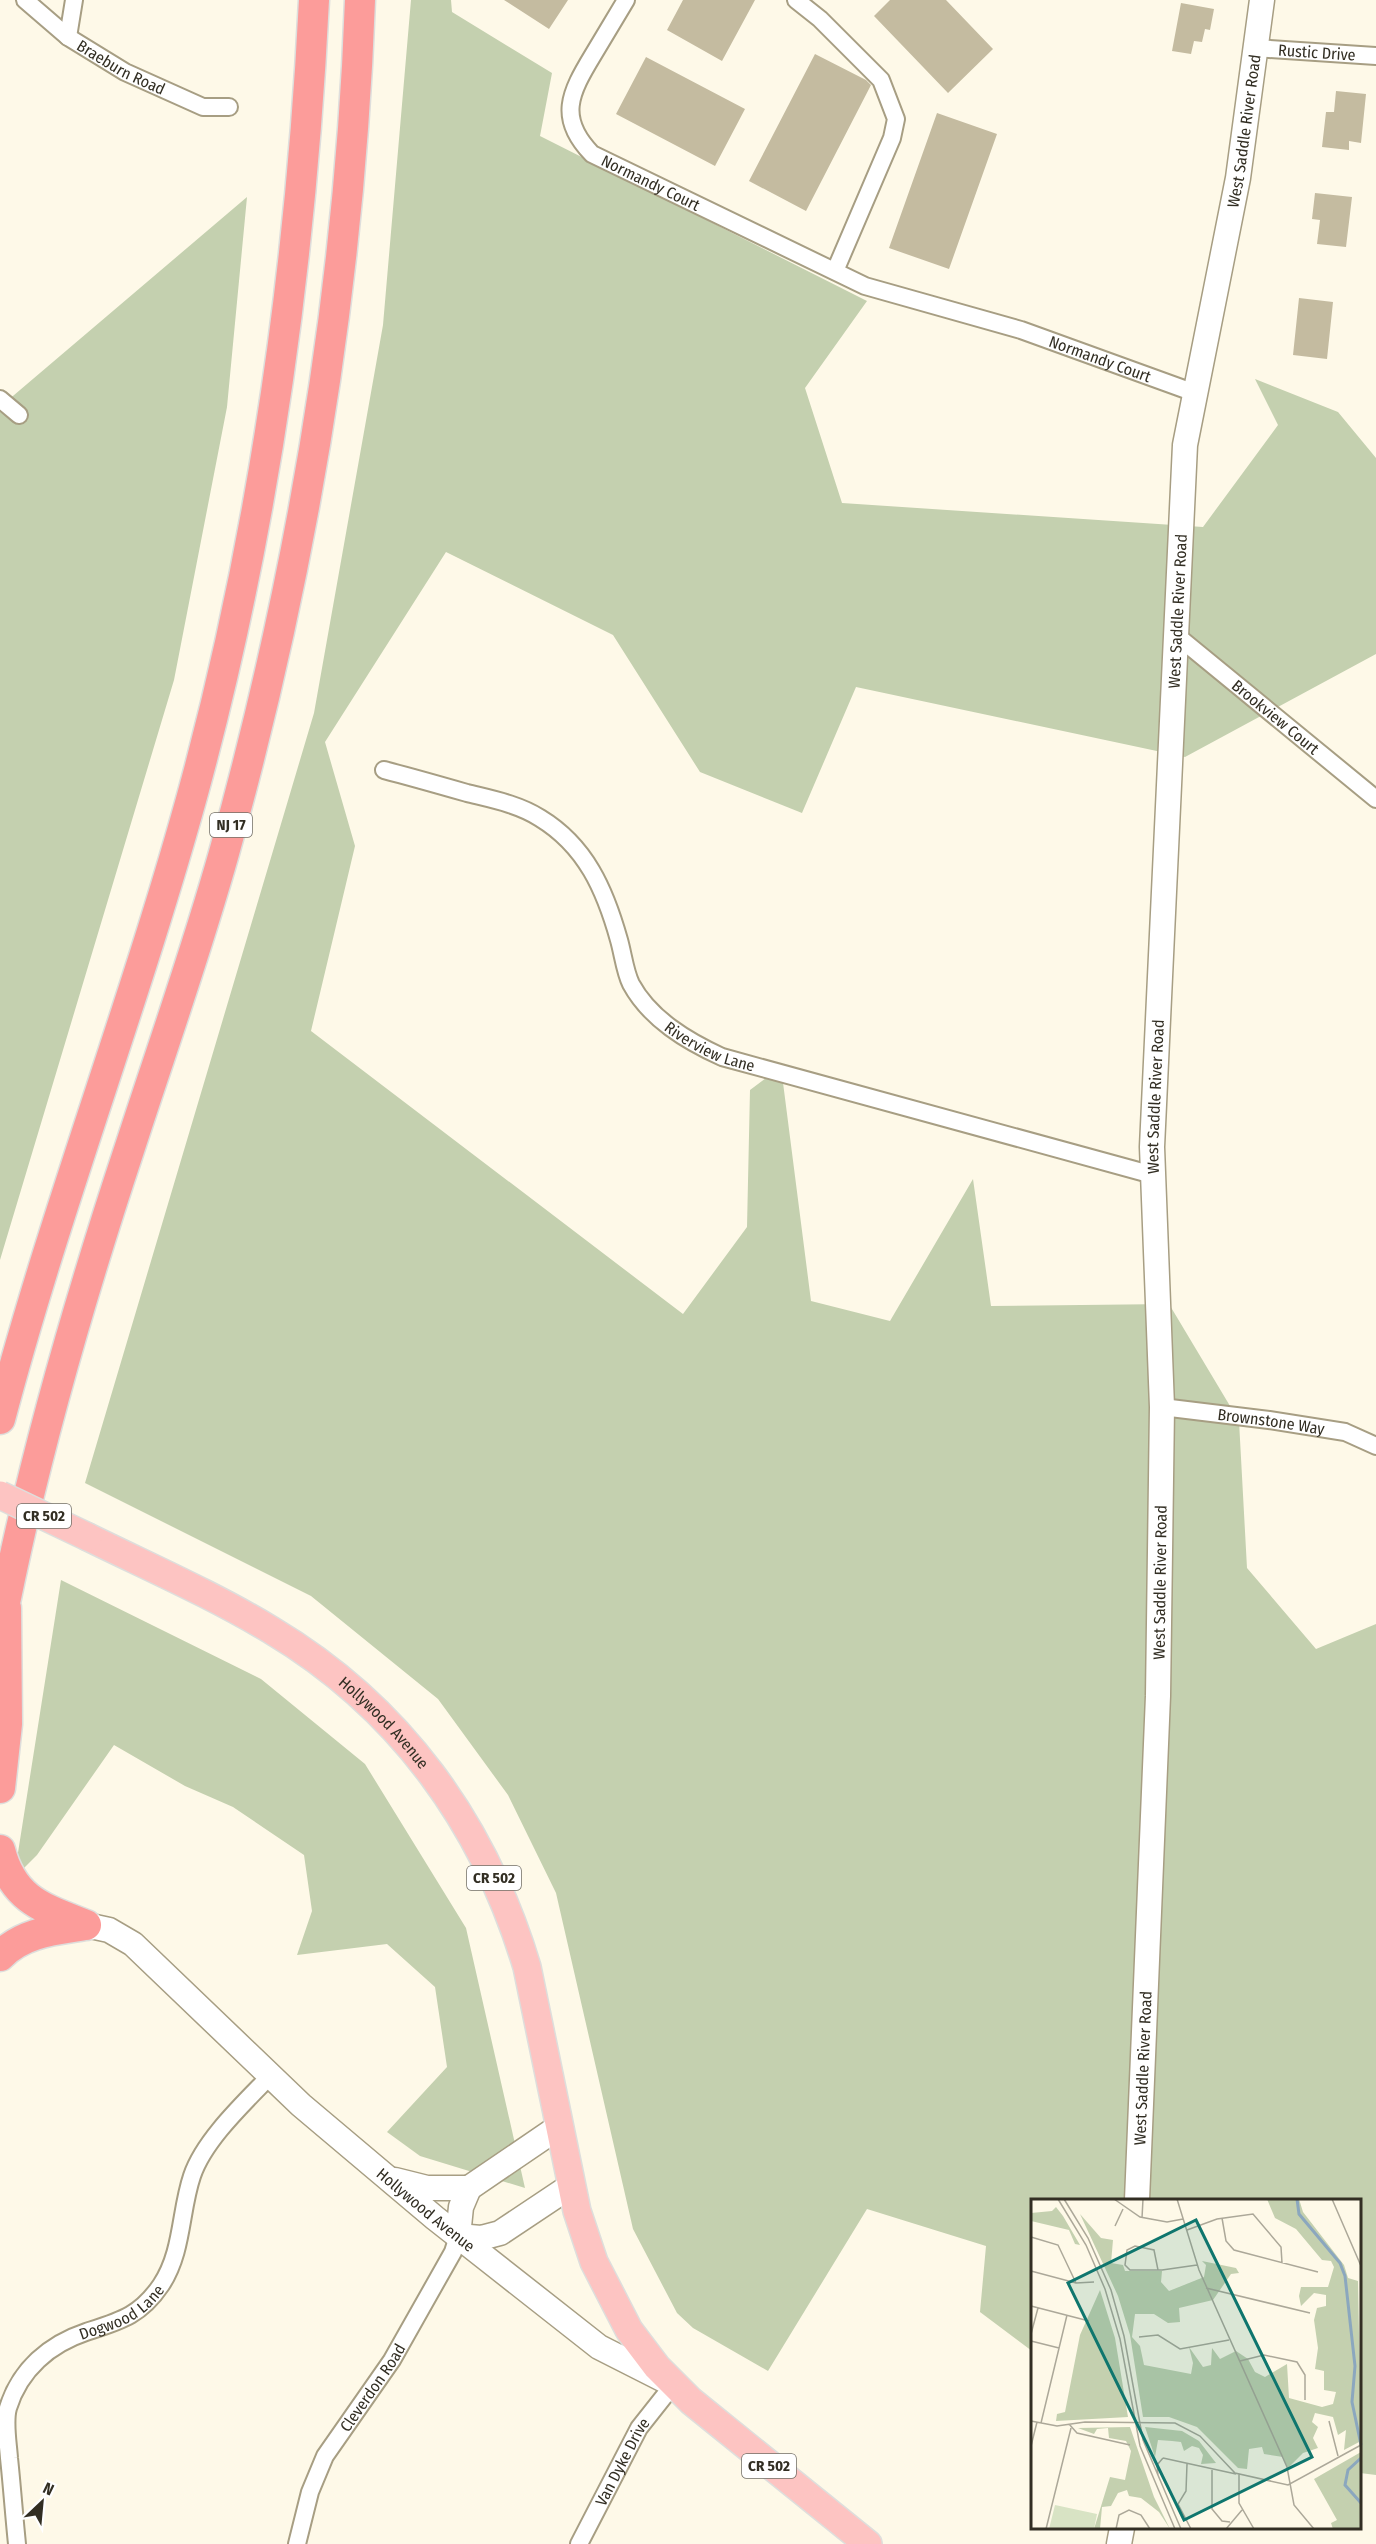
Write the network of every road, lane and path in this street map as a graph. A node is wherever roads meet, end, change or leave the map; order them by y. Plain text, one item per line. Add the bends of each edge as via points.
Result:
1 (25, 0) edge
2 (74, 0) edge
3 (314, 0) edge
4 (360, 0) edge
5 (626, 0) edge
6 (796, 0) edge
7 (1262, 0) edge
8 (68, 37) junction
9 (1255, 48) junction
10 (1376, 56) edge
11 (229, 107) dead end
12 (836, 271) junction
13 (1195, 393) junction
14 (0, 399) edge
15 (19, 415) dead end
16 (1176, 634) junction
17 (384, 770) dead end
18 (1376, 800) edge
19 (1153, 1175) junction
20 (1162, 1407) junction
21 (0, 1419) edge
22 (1376, 1446) edge
23 (0, 1495) edge
24 (3, 1614) edge
25 (0, 1788) edge
26 (0, 1850) edge
27 (86, 1924) junction
28 (0, 1956) edge
29 (270, 2076) junction
30 (560, 2126) junction
31 (387, 2177) junction
32 (572, 2185) junction
33 (469, 2188) junction
34 (1137, 2199) edge
35 (458, 2236) junction
36 (673, 2385) junction
37 (1122, 2529) edge
38 (17, 2544) edge
39 (297, 2544) edge
40 (579, 2544) edge
41 (868, 2544) edge
42 (1119, 2544) edge

1 - 8 street, Braeburn Road
2 - 8 street
3 - 21 highway, NJ 17 via 306,134 283,347 238,606 171,870 54,1232
4 - 24 highway, NJ 17 via 350,161 333,317 312,459 281,624 206,916 60,1372 21,1520
5 - 12 street, Normandy Court via 572,91 569,110 579,141 592,154
6 - 12 street via 882,80 896,119 892,138
7 - 9 street, West Saddle River Road
8 - 11 street, Braeburn Road via 166,92 203,107
9 - 10 street, Rustic Drive
9 - 13 street, West Saddle River Road via 1238,178
12 - 13 street, Normandy Court via 865,286 1021,330
13 - 16 street, West Saddle River Road via 1185,445
14 - 15 street
16 - 18 street, Brookview Court
16 - 19 street, West Saddle River Road
17 - 19 street, Riverview Lane via 508,803 539,817 559,832 580,851 599,883 631,983 651,1010 694,1044 722,1057
19 - 20 street, West Saddle River Road
20 - 22 street, Brownstone Way via 1345,1432
20 - 34 street, West Saddle River Road via 1158,1696
23 - 30 main road, Hollywood Avenue / CR 502, bridge via 217,1600 302,1650 362,1698 418,1756 468,1827 516,1930
24 - 25 highway via 8,1724
26 - 27 highway via 10,1877 26,1897
27 - 28 highway via 32,1935
27 - 29 street, Hollywood Avenue via 109,1930 133,1944
29 - 31 street, Hollywood Avenue
29 - 38 street, Dogwood Lane via 214,2140 193,2172 173,2261 148,2302 133,2315 57,2343 17,2385 7,2410 7,2439
30 - 32 main road, Hollywood Avenue / CR 502
30 - 33 street
31 - 33 street via 427,2188
31 - 35 street, Hollywood Avenue
32 - 35 street via 500,2233 481,2238
32 - 36 main road, Hollywood Avenue / CR 502 via 584,2236 616,2309 642,2350
33 - 35 street via 461,2207
35 - 36 street, Hollywood Avenue via 599,2347
35 - 39 street, Cleverdon Road via 453,2252 392,2360 326,2456 310,2492
36 - 40 street, Van Dyke Drive via 639,2428
36 - 41 main road, Hollywood Avenue / CR 502
37 - 42 street

